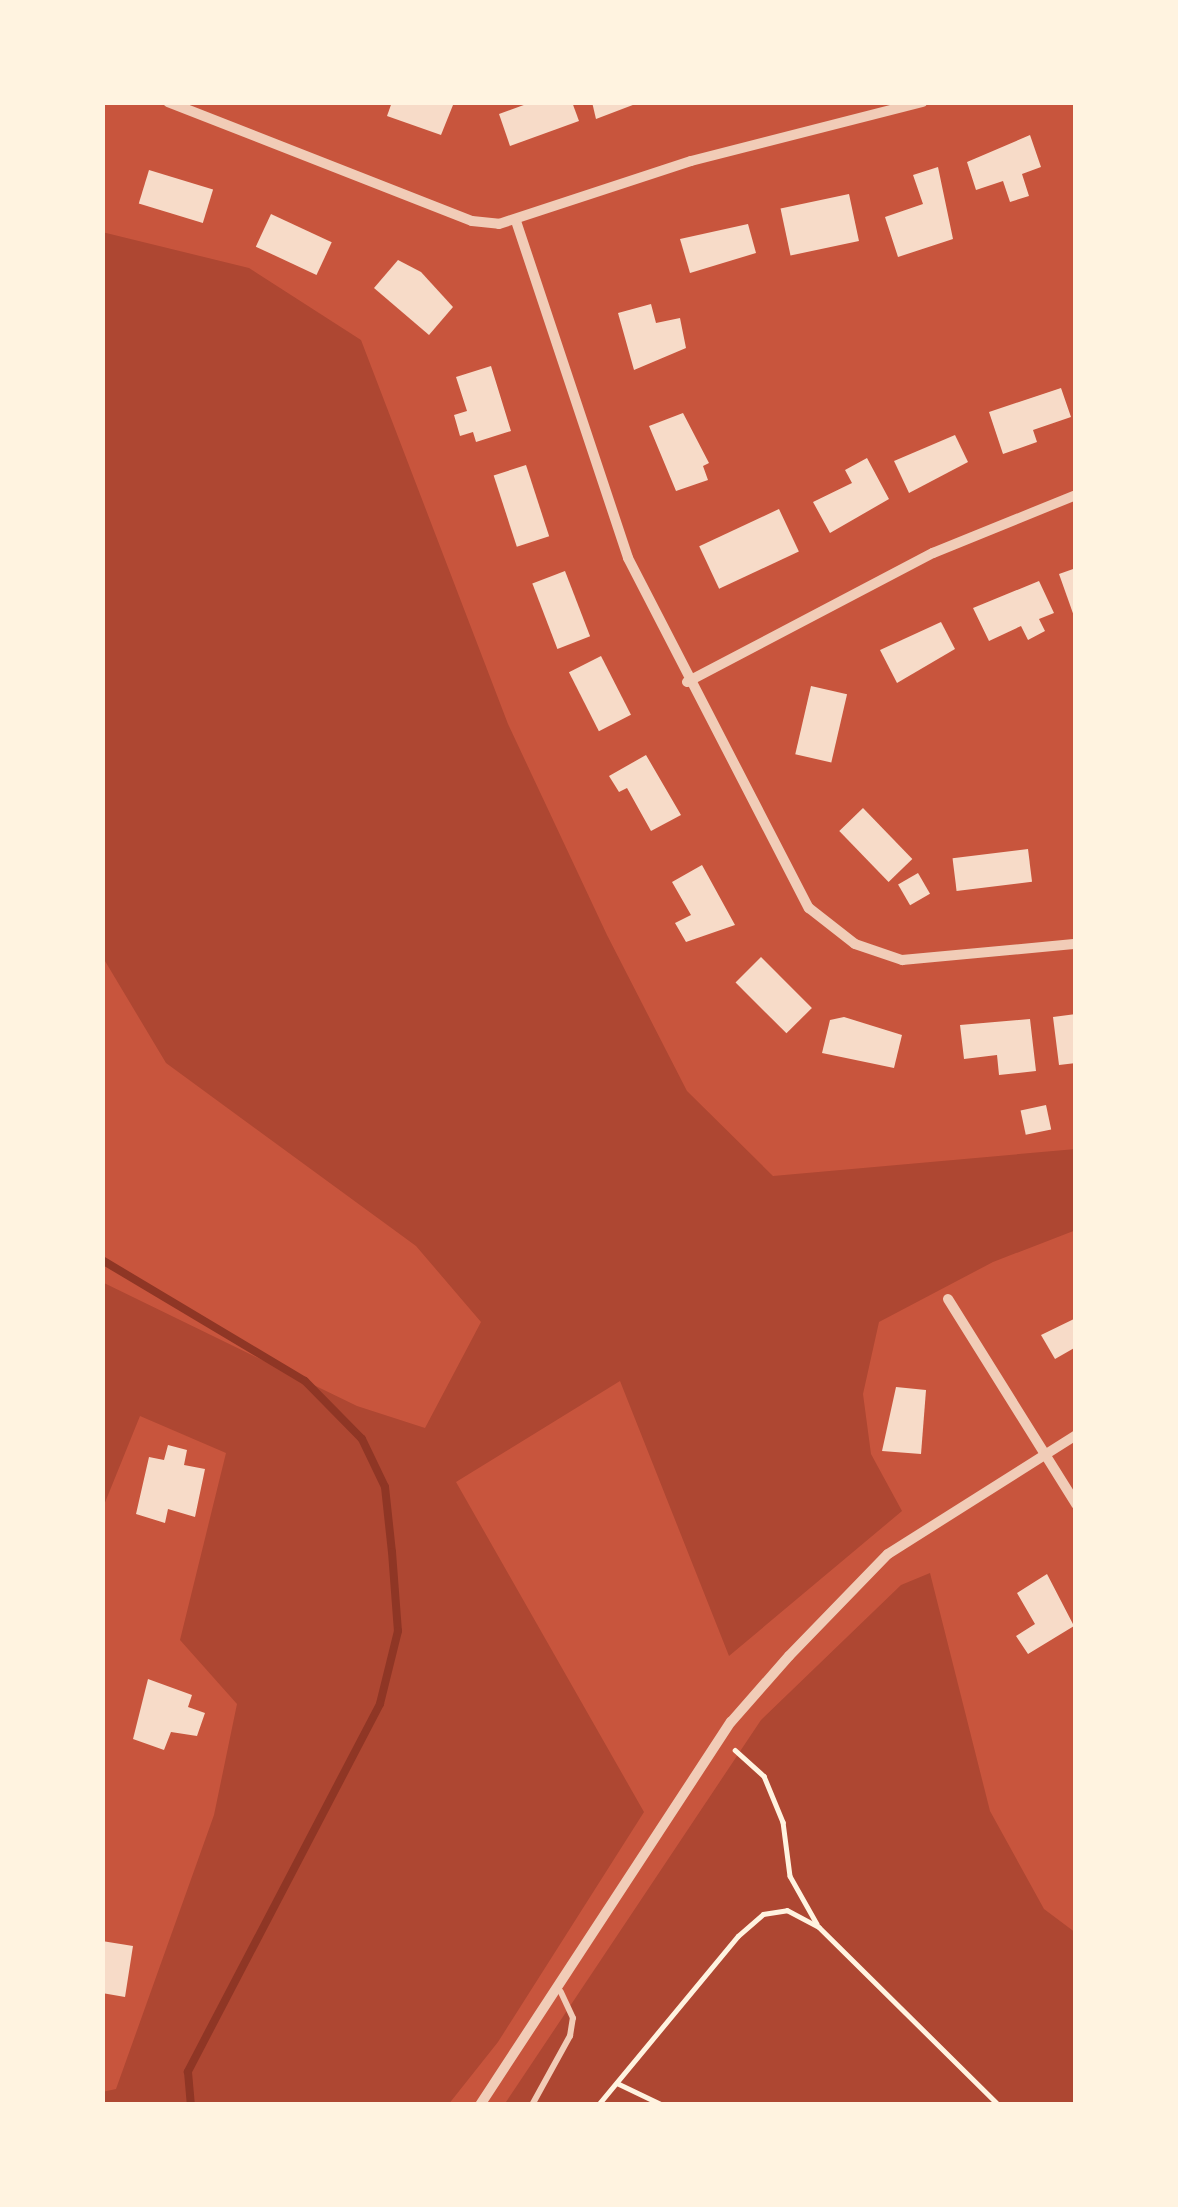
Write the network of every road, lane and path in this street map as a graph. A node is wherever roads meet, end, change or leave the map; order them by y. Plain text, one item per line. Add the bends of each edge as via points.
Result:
1 (168, 102) edge
2 (923, 102) edge
3 (516, 221) junction
4 (1076, 495) edge
5 (687, 682) junction
6 (1076, 944) edge
7 (948, 1299) dead end
8 (1076, 1435) edge
9 (1045, 1454) junction
10 (1076, 1504) edge
11 (719, 1742) junction
12 (819, 1927) junction
13 (560, 1992) junction
14 (617, 2083) junction
15 (480, 2105) edge
16 (532, 2105) edge
17 (598, 2105) edge
18 (663, 2105) edge
19 (999, 2105) edge

1 - 3 street via 472,221
2 - 3 street via 691,161
3 - 5 street via 600,488
4 - 5 street via 933,554
5 - 6 street via 792,885 833,931 879,954 928,963
7 - 9 street
8 - 9 street
9 - 10 street
9 - 11 street via 888,1554
11 - 12 path via 764,1776 783,1822 790,1876
11 - 13 street
12 - 14 path via 787,1910 763,1914
12 - 19 path
13 - 15 street
13 - 16 lane via 573,2018 570,2036
14 - 17 path
14 - 18 path

